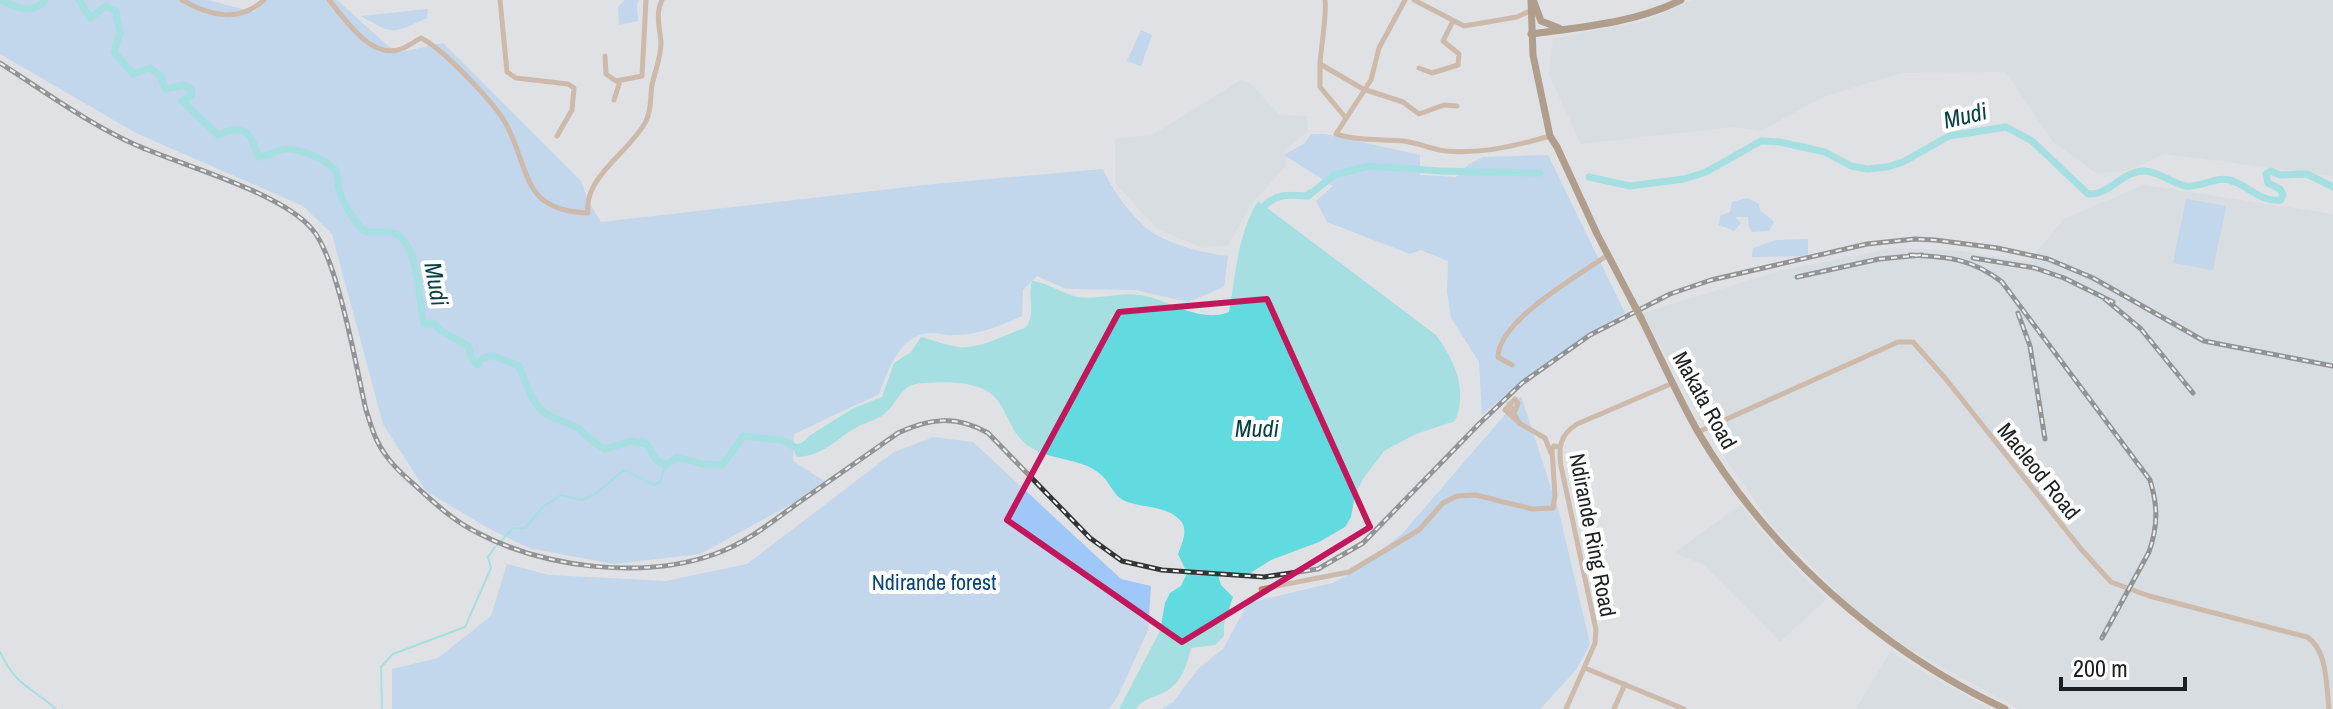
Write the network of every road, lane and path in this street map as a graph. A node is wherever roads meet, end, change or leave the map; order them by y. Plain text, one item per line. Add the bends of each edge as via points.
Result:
1 (182, 0) edge
2 (264, 0) edge
3 (329, 0) edge
4 (500, 0) edge
5 (646, 0) edge
6 (662, 0) edge
7 (1325, 0) edge
8 (1405, 0) edge
9 (1414, 0) edge
10 (1532, 0) edge
11 (1681, 0) edge
12 (1530, 11) junction
13 (1453, 21) junction
14 (1566, 27) junction
15 (1553, 31) junction
16 (1531, 34) junction
17 (1533, 55) junction
18 (605, 56) dead end
19 (1320, 64) junction
20 (1419, 68) dead end
21 (620, 81) junction
22 (1363, 89) junction
23 (614, 100) dead end
24 (1457, 106) dead end
25 (1345, 117) junction
26 (557, 136) dead end
27 (1550, 136) junction
28 (1608, 255) junction
29 (1512, 365) dead end
30 (1673, 383) junction
31 (1516, 420) junction
32 (1698, 432) junction
33 (1559, 447) junction
34 (1552, 453) junction
35 (1569, 498) junction
36 (1555, 506) junction
37 (1261, 589) dead end
38 (1585, 668) junction
39 (1626, 684) junction
40 (1566, 709) edge
41 (1614, 709) edge
42 (1684, 709) edge
43 (2005, 709) edge
44 (2329, 709) edge

1 - 2 street via 231,15 247,13
3 - 6 street via 377,48 394,51 421,38 451,60 503,119 524,174 538,194 565,212 588,213 596,185 649,114 661,50
4 - 26 street via 510,74 574,88 572,110
5 - 21 street via 643,73
7 - 19 street
8 - 22 street
9 - 13 street
10 - 12 main road, Makata Road
10 - 14 main road via 1544,23
11 - 14 main road via 1641,16
12 - 13 street via 1475,26
12 - 16 main road, Makata Road
13 - 20 street via 1443,41 1459,54 1458,65 1432,73
14 - 15 main road
15 - 16 main road
15 - 17 main road via 1536,43
16 - 17 main road, Makata Road
17 - 27 main road, Makata Road
18 - 21 street via 606,74
19 - 22 street
19 - 25 street via 1320,87
21 - 23 street
22 - 24 street via 1403,102 1419,114
22 - 25 street
25 - 27 street via 1336,134 1444,150 1506,148
27 - 28 main road, Makata Road
28 - 29 street via 1526,314 1503,338 1498,357
28 - 30 main road, Makata Road, bridge
30 - 32 main road, Makata Road
30 - 33 street, Ndirande Ring Road via 1577,424
31 - 31 street via 1517,400 1514,399 1506,412
31 - 34 street via 1545,438
32 - 43 main road, Makata Road via 1769,529 1830,592 1934,671
32 - 44 street, Macleod Road via 1898,342 1913,342 2111,582 2307,637 2322,655
33 - 34 street via 1554,446
33 - 35 street, Ndirande Ring Road
34 - 36 street
35 - 36 street
35 - 38 street, Ndirande Ring Road via 1596,630
36 - 37 street via 1532,509 1476,495 1457,496 1443,503 1419,530 1349,572
38 - 39 street
38 - 40 street, Ndirande Ring Road
39 - 41 street
39 - 42 street

